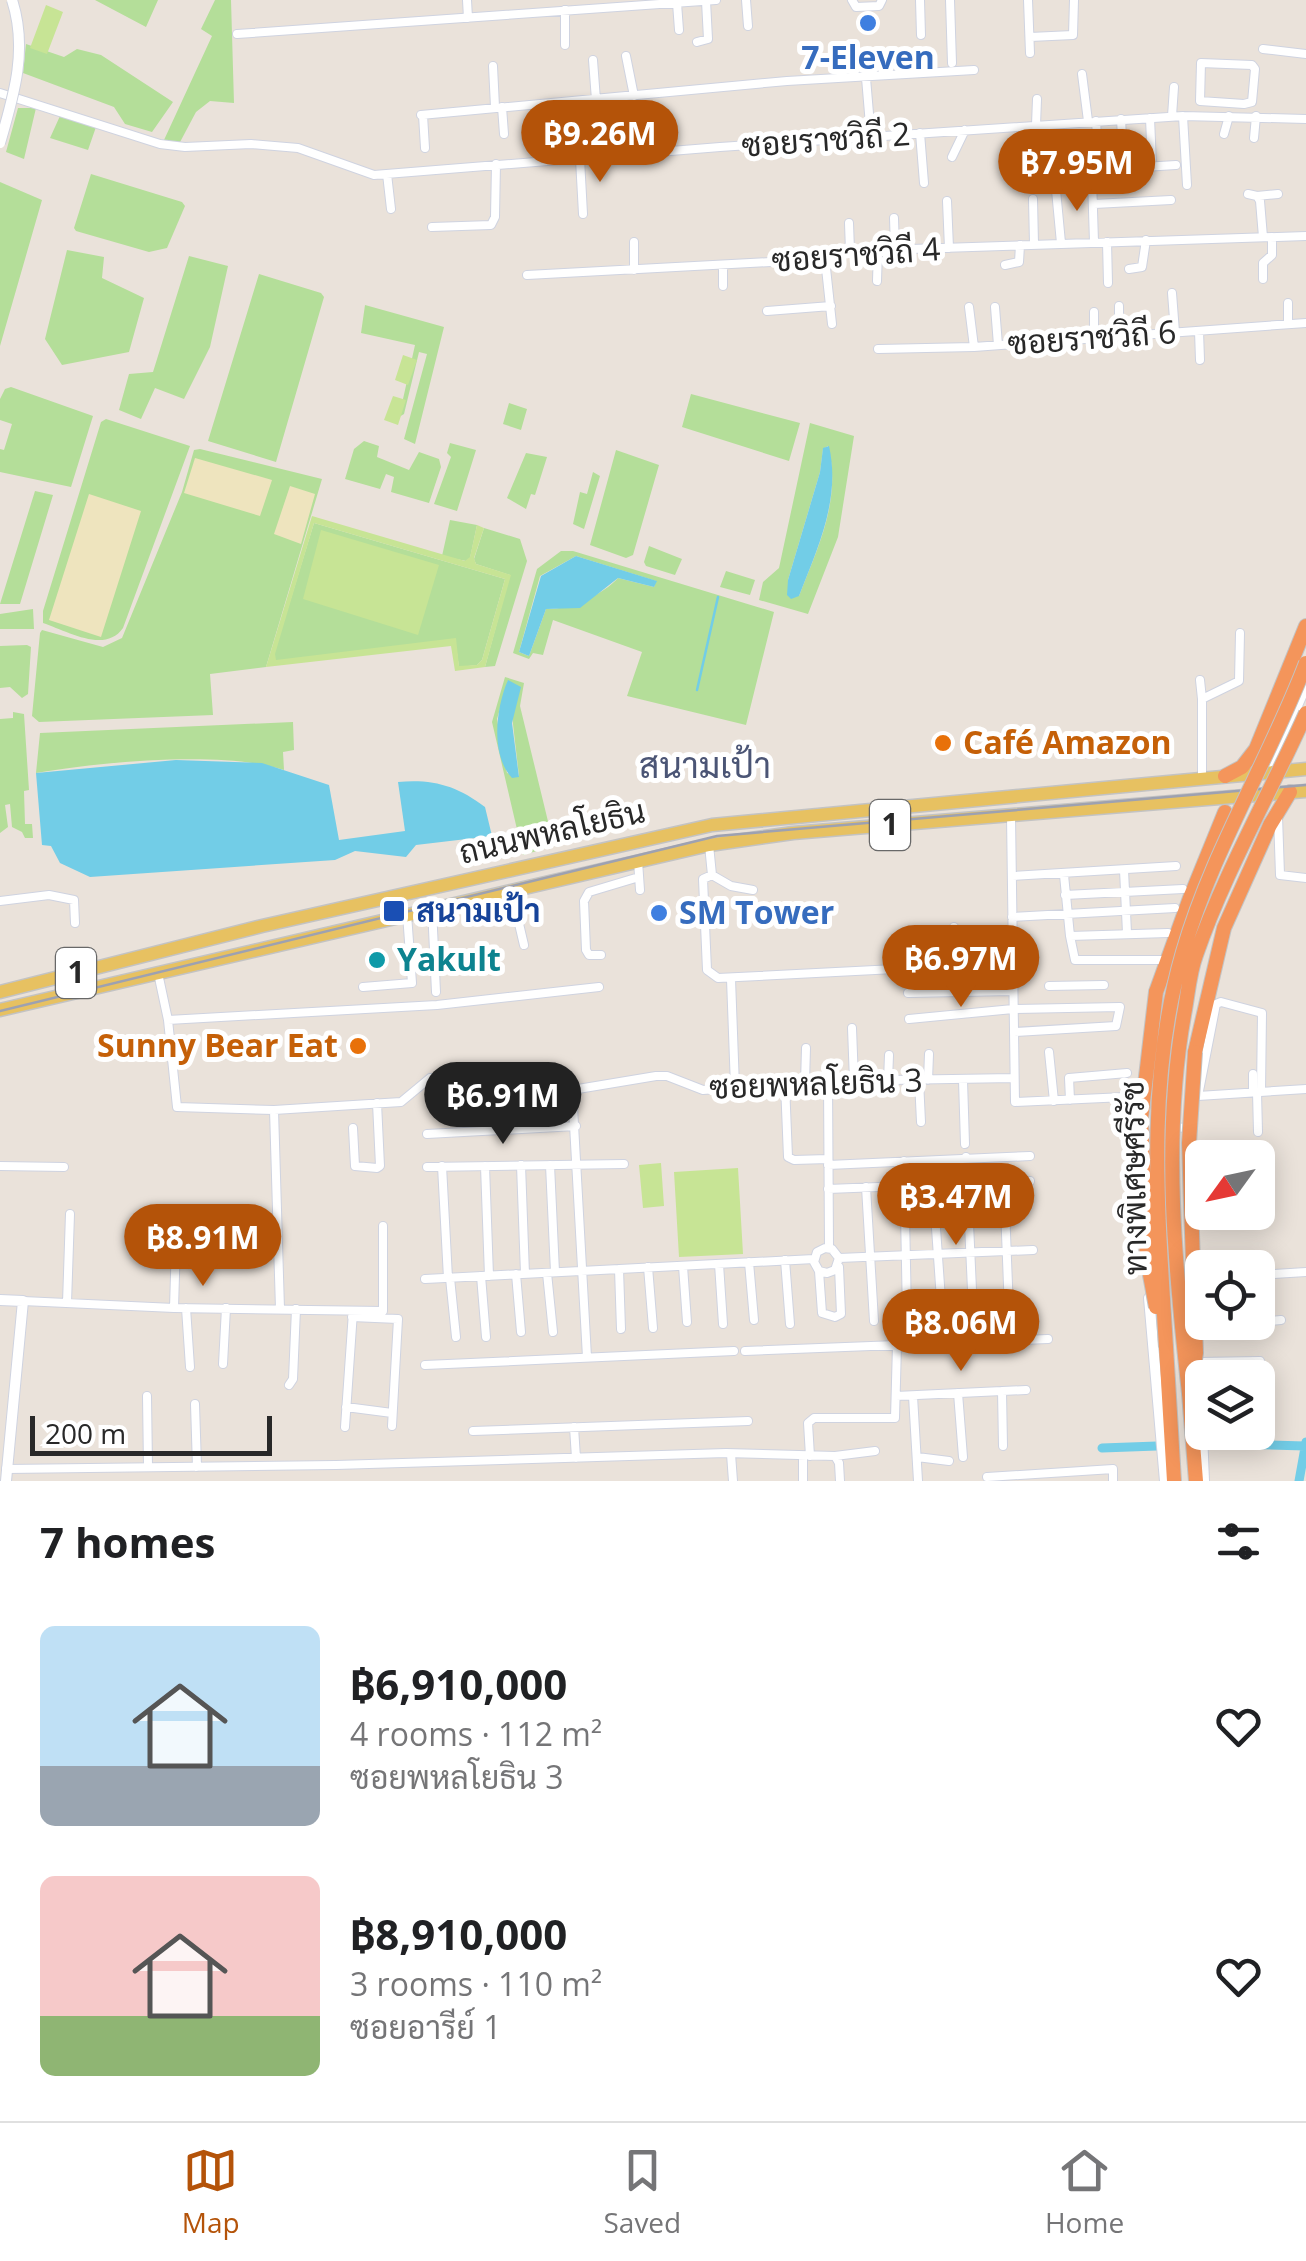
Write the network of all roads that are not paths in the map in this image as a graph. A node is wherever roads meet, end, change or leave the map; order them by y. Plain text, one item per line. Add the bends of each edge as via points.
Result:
1 (12, 0) edge
2 (467, 0) edge
3 (716, 0) edge
4 (746, 0) edge
5 (852, 0) edge
6 (882, 0) edge
7 (920, 0) edge
8 (950, 0) edge
9 (1028, 0) edge
10 (1074, 0) edge
11 (706, 1) edge
12 (677, 3) junction
13 (564, 10) junction
14 (468, 18) junction
15 (748, 26) dead end
16 (679, 30) dead end
17 (238, 34) dead end
18 (920, 34) dead end
19 (1030, 38) junction
20 (698, 42) dead end
21 (565, 45) dead end
22 (1263, 49) dead end
23 (1030, 53) dead end
24 (1306, 54) edge
25 (626, 56) dead end
26 (593, 60) dead end
27 (952, 64) dead end
28 (494, 66) dead end
29 (974, 70) dead end
30 (1082, 74) dead end
31 (866, 78) junction
32 (1174, 88) dead end
33 (0, 93) edge
34 (634, 96) junction
35 (1037, 99) dead end
36 (596, 100) junction
37 (1242, 104) junction
38 (498, 107) junction
39 (1178, 116) junction
40 (1229, 116) junction
41 (1242, 116) junction
42 (1256, 116) junction
43 (1150, 118) junction
44 (1121, 119) junction
45 (1306, 119) edge
46 (1092, 121) junction
47 (1036, 124) junction
48 (965, 130) junction
49 (504, 134) dead end
50 (920, 134) junction
51 (1224, 134) dead end
52 (871, 137) junction
53 (1254, 138) dead end
54 (0, 143) edge
55 (426, 148) dead end
56 (1098, 152) dead end
57 (1123, 155) dead end
58 (952, 157) dead end
59 (580, 158) junction
60 (496, 164) junction
61 (1176, 165) dead end
62 (1152, 166) junction
63 (387, 174) junction
64 (924, 183) dead end
65 (1188, 185) dead end
66 (1056, 190) dead end
67 (1278, 194) dead end
68 (1033, 199) dead end
69 (1171, 200) dead end
70 (947, 201) dead end
71 (1094, 204) junction
72 (390, 209) dead end
73 (583, 214) dead end
74 (894, 218) dead end
75 (849, 223) dead end
76 (432, 227) dead end
77 (1306, 236) edge
78 (1268, 237) junction
79 (1146, 240) junction
80 (634, 242) dead end
81 (1094, 242) junction
82 (1107, 242) junction
83 (1061, 243) junction
84 (1034, 244) junction
85 (1020, 245) junction
86 (949, 248) junction
87 (878, 250) junction
88 (895, 250) junction
89 (850, 251) junction
90 (825, 259) junction
91 (723, 265) junction
92 (1006, 265) dead end
93 (1129, 269) dead end
94 (634, 270) junction
95 (526, 275) dead end
96 (1263, 279) dead end
97 (877, 280) dead end
98 (1108, 283) dead end
99 (723, 286) dead end
100 (1172, 293) dead end
101 (1288, 303) dead end
102 (831, 306) junction
103 (1120, 306) dead end
104 (968, 307) dead end
105 (995, 307) dead end
106 (767, 311) dead end
107 (1094, 312) dead end
108 (1306, 323) edge
109 (832, 324) dead end
110 (1288, 324) junction
111 (1175, 332) junction
112 (1199, 332) junction
113 (1119, 335) junction
114 (1094, 336) junction
115 (998, 345) junction
116 (974, 347) junction
117 (878, 349) dead end
118 (1200, 360) dead end
119 (1306, 626) edge
120 (1240, 633) dead end
121 (1306, 663) edge
122 (1200, 680) dead end
123 (1306, 685) edge
124 (1202, 699) junction
125 (1274, 709) junction
126 (1299, 715) edge
127 (1306, 722) edge
128 (1306, 768) edge
129 (1268, 772) junction
130 (1225, 776) junction
131 (1202, 778) junction
132 (1306, 790) edge
133 (1290, 792) junction
134 (912, 805) junction
135 (1226, 805) junction
136 (1277, 811) junction
137 (1011, 816) junction
138 (913, 824) junction
139 (709, 846) junction
140 (638, 861) junction
141 (1176, 866) dead end
142 (520, 867) junction
143 (1124, 870) junction
144 (712, 875) junction
145 (1064, 875) junction
146 (1012, 876) junction
147 (639, 877) junction
148 (1306, 878) edge
149 (518, 888) junction
150 (1183, 889) dead end
151 (640, 890) dead end
152 (753, 890) dead end
153 (1125, 891) junction
154 (1066, 895) junction
155 (0, 901) edge
156 (432, 908) junction
157 (1126, 910) junction
158 (406, 914) junction
159 (1067, 914) junction
160 (1182, 914) junction
161 (1012, 917) junction
162 (75, 923) dead end
163 (954, 927) dead end
164 (1128, 933) junction
165 (1168, 933) dead end
166 (1070, 936) junction
167 (524, 945) dead end
168 (153, 954) junction
169 (601, 955) dead end
170 (1162, 960) dead end
171 (1013, 963) junction
172 (957, 967) junction
173 (158, 972) junction
174 (731, 979) junction
175 (1104, 985) dead end
176 (1049, 986) dead end
177 (1076, 986) junction
178 (362, 987) dead end
179 (599, 987) dead end
180 (960, 991) junction
181 (1013, 991) junction
182 (0, 992) edge
183 (436, 992) dead end
184 (908, 993) dead end
185 (1076, 1006) junction
186 (1014, 1009) junction
187 (0, 1010) edge
188 (909, 1019) dead end
189 (168, 1020) junction
190 (852, 1028) dead end
191 (1014, 1032) junction
192 (806, 1048) dead end
193 (1048, 1052) dead end
194 (929, 1054) dead end
195 (889, 1055) dead end
196 (1127, 1073) dead end
197 (1252, 1074) dead end
198 (1014, 1078) junction
199 (924, 1080) junction
200 (963, 1080) junction
201 (828, 1081) junction
202 (854, 1081) junction
203 (888, 1081) junction
204 (805, 1083) junction
205 (785, 1084) junction
206 (736, 1088) junction
207 (572, 1089) junction
208 (1306, 1089) edge
209 (1257, 1092) junction
210 (1198, 1096) junction
211 (1070, 1100) junction
212 (1054, 1101) junction
213 (378, 1103) junction
214 (274, 1110) junction
215 (921, 1122) dead end
216 (576, 1126) junction
217 (1138, 1126) junction
218 (354, 1128) dead end
219 (1190, 1128) junction
220 (1258, 1132) dead end
221 (427, 1134) dead end
222 (964, 1144) dead end
223 (1030, 1156) dead end
224 (966, 1157) junction
225 (904, 1160) junction
226 (828, 1162) junction
227 (550, 1164) junction
228 (579, 1164) junction
229 (624, 1164) dead end
230 (521, 1165) junction
231 (0, 1166) edge
232 (442, 1166) junction
233 (485, 1166) junction
234 (64, 1167) dead end
235 (428, 1167) dead end
236 (1030, 1181) dead end
237 (1004, 1182) junction
238 (968, 1184) junction
239 (933, 1185) junction
240 (905, 1186) junction
241 (866, 1187) junction
242 (828, 1189) junction
243 (178, 1209) dead end
244 (70, 1214) dead end
245 (383, 1226) dead end
246 (828, 1248) junction
247 (1033, 1250) dead end
248 (1198, 1250) edge
249 (1007, 1251) junction
250 (971, 1252) junction
251 (938, 1254) junction
252 (904, 1256) junction
253 (871, 1257) junction
254 (814, 1259) junction
255 (784, 1260) junction
256 (839, 1261) junction
257 (749, 1262) junction
258 (719, 1264) junction
259 (684, 1266) junction
260 (648, 1268) junction
261 (619, 1269) junction
262 (820, 1270) junction
263 (583, 1271) junction
264 (551, 1272) junction
265 (1306, 1272) edge
266 (1275, 1273) edge
267 (520, 1274) junction
268 (485, 1276) junction
269 (449, 1278) junction
270 (1185, 1278) edge
271 (425, 1279) dead end
272 (1147, 1281) junction
273 (0, 1300) edge
274 (23, 1301) junction
275 (66, 1302) junction
276 (174, 1308) junction
277 (186, 1308) junction
278 (226, 1308) junction
279 (280, 1308) junction
280 (296, 1309) junction
281 (1009, 1311) dead end
282 (974, 1312) dead end
283 (352, 1314) junction
284 (365, 1314) junction
285 (942, 1314) dead end
286 (907, 1316) dead end
287 (754, 1320) dead end
288 (1281, 1320) dead end
289 (874, 1321) dead end
290 (1275, 1321) edge
291 (686, 1322) dead end
292 (723, 1324) dead end
293 (790, 1324) dead end
294 (653, 1328) dead end
295 (621, 1329) dead end
296 (521, 1332) dead end
297 (553, 1332) dead end
298 (456, 1336) dead end
299 (486, 1337) dead end
300 (1048, 1339) dead end
301 (897, 1345) junction
302 (1166, 1347) junction
303 (746, 1350) dead end
304 (734, 1351) dead end
305 (587, 1358) junction
306 (1185, 1360) edge
307 (1195, 1360) edge
308 (223, 1364) dead end
309 (425, 1365) dead end
310 (190, 1367) dead end
311 (289, 1386) dead end
312 (1026, 1390) dead end
313 (1002, 1391) junction
314 (958, 1393) junction
315 (146, 1396) dead end
316 (896, 1396) junction
317 (913, 1396) junction
318 (196, 1404) dead end
319 (346, 1408) junction
320 (392, 1413) junction
321 (5, 1418) edge
322 (748, 1421) dead end
323 (392, 1426) dead end
324 (345, 1427) dead end
325 (574, 1427) junction
326 (473, 1430) dead end
327 (1003, 1446) dead end
328 (1194, 1450) edge
329 (1204, 1450) edge
330 (875, 1451) dead end
331 (731, 1454) junction
332 (806, 1456) junction
333 (835, 1456) junction
334 (964, 1456) dead end
335 (917, 1457) junction
336 (576, 1458) junction
337 (949, 1461) dead end
338 (148, 1467) junction
339 (198, 1467) junction
340 (6, 1475) edge
341 (988, 1477) dead end
342 (733, 1481) edge
343 (803, 1481) edge
344 (840, 1481) edge
345 (918, 1481) edge
346 (1113, 1481) edge
347 (1165, 1481) edge
348 (1174, 1481) edge
349 (1196, 1481) edge
350 (1205, 1481) edge

1 - 54 street, bridge via 19,63
2 - 14 street
3 - 11 street
4 - 15 street
5 - 6 street via 856,8
7 - 18 street
8 - 27 street
9 - 19 street
10 - 19 street via 1073,35
11 - 12 street
11 - 20 street via 708,39
12 - 13 street
12 - 16 street
13 - 14 street
13 - 21 street
14 - 17 street
19 - 23 street
22 - 24 street
25 - 34 street
26 - 36 street
28 - 38 street
29 - 31 street
30 - 46 street
31 - 34 street
31 - 52 street
32 - 39 street
33 - 63 street, ซอยราชวิถี 2 via 160,144 298,148 364,173
34 - 36 street
35 - 47 street
36 - 38 street
37 - 37 street via 1252,102 1255,68 1200,62 1200,101
37 - 41 street
38 - 49 street
38 - 55 street via 422,115
39 - 40 street, ซอยราชวิถี 2
39 - 43 street, ซอยราชวิถี 2
39 - 65 street
40 - 41 street, ซอยราชวิถี 2
40 - 51 street
41 - 42 street, ซอยราชวิถี 2
42 - 45 street, ซอยราชวิถี 2
42 - 53 street
43 - 44 street, ซอยราชวิถี 2
43 - 62 street
44 - 46 street, ซอยราชวิถี 2
44 - 57 street
46 - 47 street, ซอยราชวิถี 2
46 - 56 street
47 - 48 street, ซอยราชวิถี 2
48 - 50 street, ซอยราชวิถี 2
48 - 58 street
50 - 52 street, ซอยราชวิถี 2
50 - 64 street
52 - 59 street, ซอยราชวิถี 2
59 - 60 street, ซอยราชวิถี 2
59 - 73 street
60 - 63 street, ซอยราชวิถี 2
60 - 76 street via 491,225
61 - 62 street
62 - 71 street via 1094,175
63 - 72 street
66 - 83 street
67 - 78 street via 1253,195
68 - 84 street
69 - 71 street
70 - 86 street
71 - 81 street
74 - 88 street
75 - 89 street
77 - 78 street, ซอยราชวิถี 4
78 - 79 street, ซอยราชวิถี 4
78 - 96 street via 1272,255 1263,263
79 - 82 street, ซอยราชวิถี 4
79 - 93 street via 1145,263
80 - 94 street
81 - 82 street, ซอยราชวิถี 4
81 - 83 street, ซอยราชวิถี 4
82 - 98 street
83 - 84 street, ซอยราชวิถี 4
84 - 85 street, ซอยราชวิถี 4
85 - 86 street, ซอยราชวิถี 4
85 - 92 street via 1019,262
86 - 88 street, ซอยราชวิถี 4
87 - 88 street, ซอยราชวิถี 4
87 - 89 street, ซอยราชวิถี 4
87 - 97 street
89 - 90 street, ซอยราชวิถี 4
90 - 91 street, ซอยราชวิถี 4
90 - 102 street
91 - 94 street, ซอยราชวิถี 4
91 - 99 street
94 - 95 street, ซอยราชวิถี 4
100 - 111 street
101 - 110 street
102 - 106 street
102 - 109 street
103 - 113 street
104 - 116 street
105 - 115 street
107 - 114 street
108 - 110 street, ซอยราชวิถี 6
110 - 112 street, ซอยราชวิถี 6
111 - 112 street, ซอยราชวิถี 6
111 - 113 street, ซอยราชวิถี 6
112 - 118 street
113 - 114 street, ซอยราชวิถี 6
114 - 115 street, ซอยราชวิถี 6
115 - 116 street, ซอยราชวิถี 6
116 - 117 street, ซอยราชวิถี 6
119 - 125 highway
120 - 124 street via 1239,681
121 - 302 highway, ทางพิเศษศรีรัช, bridge via 1183,950 1162,1041 1155,1147
122 - 124 street
123 - 126 street
124 - 131 street
125 - 126 street
125 - 130 highway via 1252,756
126 - 127 street
126 - 129 street
126 - 306 highway, ทางพิเศษศรีรัช, bridge via 1194,959 1179,1044 1172,1145
128 - 129 main road, ถนนพหลโยธิน / 1
129 - 130 main road, ถนนพหลโยธิน / 1
130 - 131 main road, ถนนพหลโยธิน / 1
131 - 134 main road, ถนนพหลโยธิน / 1
132 - 133 main road, ถนนพหลโยธิน / 1
133 - 135 main road, ถนนพหลโยธิน / 1
133 - 136 highway
134 - 138 main road
134 - 142 main road, ถนนพหลโยธิน / 1 via 738,821
135 - 137 main road, ถนนพหลโยธิน / 1
135 - 160 highway
136 - 148 street via 1281,877
136 - 307 highway, bridge via 1224,928 1195,1052 1188,1143
137 - 138 main road, ถนนพหลโยธิน / 1
137 - 146 street
138 - 139 main road, ถนนพหลโยธิน / 1
139 - 140 main road, ถนนพหลโยธิน / 1
139 - 144 street
140 - 147 street
140 - 149 main road, ถนนพหลโยธิน / 1
141 - 143 street
142 - 149 main road
142 - 168 main road, ถนนพหลโยธิน / 1
143 - 145 street
143 - 153 street
144 - 152 street
144 - 174 street via 703,879 708,970
145 - 146 street
145 - 154 street
146 - 161 street
147 - 151 street
147 - 169 street via 589,892 584,902 586,950
149 - 156 main road, ถนนพหลโยธิน / 1
149 - 167 street
150 - 153 street
153 - 154 street
153 - 157 street
154 - 159 street
155 - 162 street via 49,895 74,900
156 - 158 main road, ถนนพหลโยธิน / 1
156 - 183 street
157 - 159 street
157 - 160 street
157 - 164 street
158 - 173 main road, ถนนพหลโยธิน / 1
158 - 178 street via 412,983
159 - 161 street
159 - 166 street
160 - 217 street
160 - 302 highway, bridge via 1156,992 1141,1120 1147,1258
161 - 171 street
163 - 172 street
164 - 165 street
164 - 166 street
166 - 170 street via 1078,961
168 - 173 main road
168 - 182 main road, ถนนพหลโยธิน / 1
171 - 172 street
171 - 181 street
172 - 174 street
172 - 180 street
173 - 187 main road, ถนนพหลโยธิน / 1
173 - 189 street, ซอยพหลโยธิน 3
174 - 206 street
175 - 177 street
176 - 177 street
177 - 185 street
179 - 189 street via 437,1005
180 - 181 street
180 - 184 street
181 - 186 street
185 - 186 street
185 - 191 street via 1119,1005 1118,1025
186 - 188 street
186 - 191 street
189 - 214 street, ซอยพหลโยธิน 3 via 176,1107
190 - 202 street
191 - 198 street
192 - 204 street
193 - 212 street
194 - 199 street
195 - 203 street
196 - 211 street via 1069,1078
197 - 209 street
198 - 200 street, ซอยพหลโยธิน 3
198 - 212 street via 1017,1104
199 - 200 street, ซอยพหลโยธิน 3
199 - 203 street, ซอยพหลโยธิน 3
199 - 215 street
200 - 222 street
201 - 202 street, ซอยพหลโยธิน 3
201 - 204 street, ซอยพหลโยธิน 3
201 - 226 street
202 - 203 street, ซอยพหลโยธิน 3
204 - 205 street, ซอยพหลโยธิน 3
205 - 206 street, ซอยพหลโยธิน 3
205 - 226 street via 788,1158
206 - 207 street, ซอยพหลโยธิน 3 via 703,1090 656,1076
207 - 213 street, ซอยพหลโยธิน 3 via 494,1099 472,1079 430,1078 401,1102
207 - 216 street
208 - 209 street
209 - 210 street
209 - 210 street via 1262,1013 1221,1002
209 - 220 street
210 - 219 street
211 - 212 street
211 - 217 street via 1125,1097
213 - 214 street, ซอยพหลโยธิน 3
213 - 218 street via 378,1168 355,1166
214 - 279 street
216 - 221 street
216 - 228 street
217 - 219 street
217 - 272 street
219 - 248 street
223 - 224 street
224 - 225 street
224 - 238 street
225 - 226 street
225 - 240 street
226 - 242 street
227 - 228 street
227 - 230 street
227 - 264 street
228 - 229 street
228 - 263 street
230 - 233 street
230 - 267 street
231 - 234 street
232 - 233 street
232 - 235 street
232 - 269 street
233 - 268 street
236 - 237 street
237 - 238 street
237 - 249 street
238 - 239 street
238 - 250 street
239 - 240 street
239 - 251 street
240 - 241 street
240 - 252 street
241 - 242 street
241 - 253 street
242 - 246 street
243 - 276 street
244 - 275 street
245 - 284 street via 383,1311
246 - 254 street
246 - 256 street
247 - 249 street
249 - 250 street
249 - 281 street
250 - 251 street
250 - 282 street
251 - 252 street
251 - 285 street
252 - 253 street
252 - 286 street
253 - 256 street
253 - 289 street
254 - 255 street
254 - 262 street
255 - 257 street
255 - 293 street
256 - 262 street via 831,1272
256 - 262 street via 838,1316 822,1312
257 - 258 street
257 - 287 street
258 - 259 street
258 - 292 street
259 - 260 street
259 - 291 street
260 - 261 street
260 - 294 street
261 - 263 street
261 - 295 street
263 - 264 street
263 - 305 street
264 - 267 street
264 - 297 street
265 - 266 street
267 - 268 street
267 - 296 street
268 - 269 street
268 - 299 street
269 - 271 street
269 - 298 street
270 - 272 street
272 - 347 street
273 - 274 street
274 - 275 street
274 - 321 street
275 - 276 street
276 - 277 street
277 - 278 street
277 - 310 street
278 - 279 street
278 - 308 street
279 - 280 street
280 - 283 street
280 - 311 street
283 - 284 street
283 - 319 street
284 - 320 street via 398,1319
288 - 290 street
300 - 301 street
301 - 303 street
301 - 316 street
302 - 348 highway, ทางพิเศษศรีรัช
304 - 305 street
305 - 309 street
312 - 313 street
313 - 314 street
313 - 327 street
314 - 317 street
314 - 334 street
315 - 338 street
316 - 317 street
316 - 332 street via 893,1418 810,1420
317 - 335 street
318 - 339 street
319 - 320 street
319 - 324 street
320 - 323 street
321 - 340 street
322 - 325 street
325 - 326 street
325 - 336 street
328 - 349 highway, ทางพิเศษศรีรัช
329 - 350 street
330 - 333 street
331 - 332 street
331 - 336 street
331 - 342 street
332 - 333 street
332 - 343 street
333 - 344 street
335 - 337 street
335 - 345 street
336 - 339 street
338 - 339 street
338 - 340 street
341 - 346 street via 1113,1470

